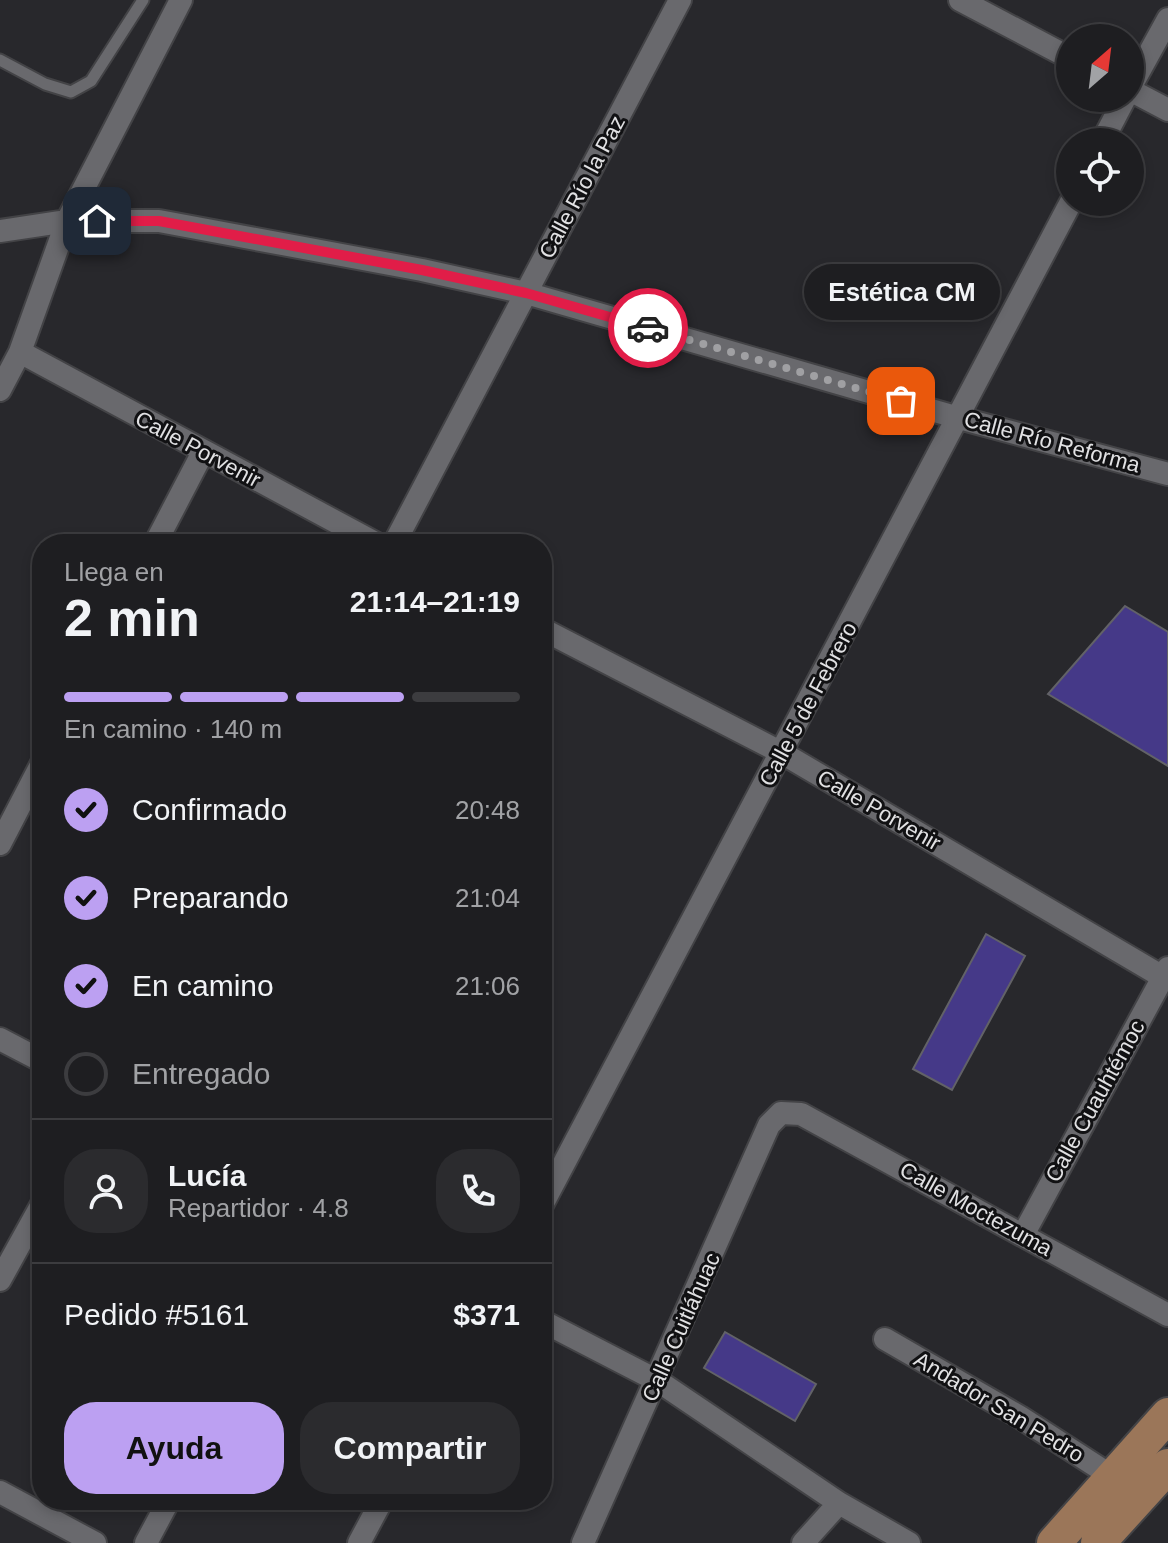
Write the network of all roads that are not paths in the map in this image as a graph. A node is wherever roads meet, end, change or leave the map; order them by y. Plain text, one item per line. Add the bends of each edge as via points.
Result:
1 (143, 0) edge
2 (181, 0) edge
3 (680, 0) edge
4 (960, 0) edge
5 (1168, 19) edge
6 (1056, 51) edge
7 (0, 60) edge
8 (1144, 63) edge
9 (1144, 97) edge
10 (1168, 110) edge
11 (1064, 216) edge
12 (67, 221) junction
13 (0, 231) edge
14 (526, 293) junction
15 (20, 352) junction
16 (0, 390) edge
17 (959, 418) junction
18 (203, 452) junction
19 (1168, 474) edge
20 (160, 534) edge
21 (358, 534) edge
22 (399, 534) edge
23 (552, 634) edge
24 (782, 753) junction
25 (32, 782) edge
26 (0, 844) edge
27 (1166, 975) edge
28 (0, 1039) edge
29 (32, 1056) edge
30 (781, 1113) joint
31 (552, 1186) edge
32 (32, 1222) edge
33 (1023, 1235) junction
34 (0, 1280) edge
35 (1168, 1315) edge
36 (552, 1326) edge
37 (885, 1339) dead end
38 (658, 1381) junction
39 (1168, 1415) edge
40 (1168, 1466) edge
41 (1113, 1477) junction
42 (0, 1492) edge
43 (839, 1503) junction
44 (32, 1509) edge
45 (34, 1510) edge
46 (164, 1510) edge
47 (377, 1510) edge
48 (95, 1543) edge
49 (146, 1543) edge
50 (359, 1543) edge
51 (583, 1543) edge
52 (803, 1543) edge
53 (909, 1543) edge
54 (1054, 1543) edge
55 (1098, 1543) edge

1 - 7 lane via 91,81 71,92
2 - 12 street
3 - 14 street, Calle Río la Paz
4 - 6 street
5 - 8 street
9 - 10 street
11 - 17 street, Calle 5 de Febrero
12 - 13 street, Calle Río Reforma
12 - 14 street, Calle Río Reforma via 159,221
12 - 15 street
14 - 17 street, Calle Río Reforma
14 - 22 street, Calle Río la Paz
15 - 16 street
15 - 18 street, Calle Porvenir
17 - 19 street, Calle Río Reforma
17 - 24 street, Calle 5 de Febrero
18 - 20 street
18 - 21 street, Calle Porvenir
23 - 24 street, Calle Porvenir
24 - 27 street, Calle Porvenir
24 - 31 street, Calle 5 de Febrero
25 - 26 street
27 - 33 street, Calle Cuauhtémoc
28 - 29 street
30 - 33 street, Calle Moctezuma via 801,1114
30 - 38 street, Calle Cuitláhuac via 769,1125
32 - 34 street
33 - 35 street, Calle Moctezuma
36 - 38 street
37 - 41 street, Andador San Pedro
38 - 43 street
38 - 51 street, Calle Cuitláhuac
39 - 41 main road
40 - 55 main road
41 - 54 main road
42 - 44 street
43 - 52 street
43 - 53 street
45 - 48 street
46 - 49 street
47 - 50 street

